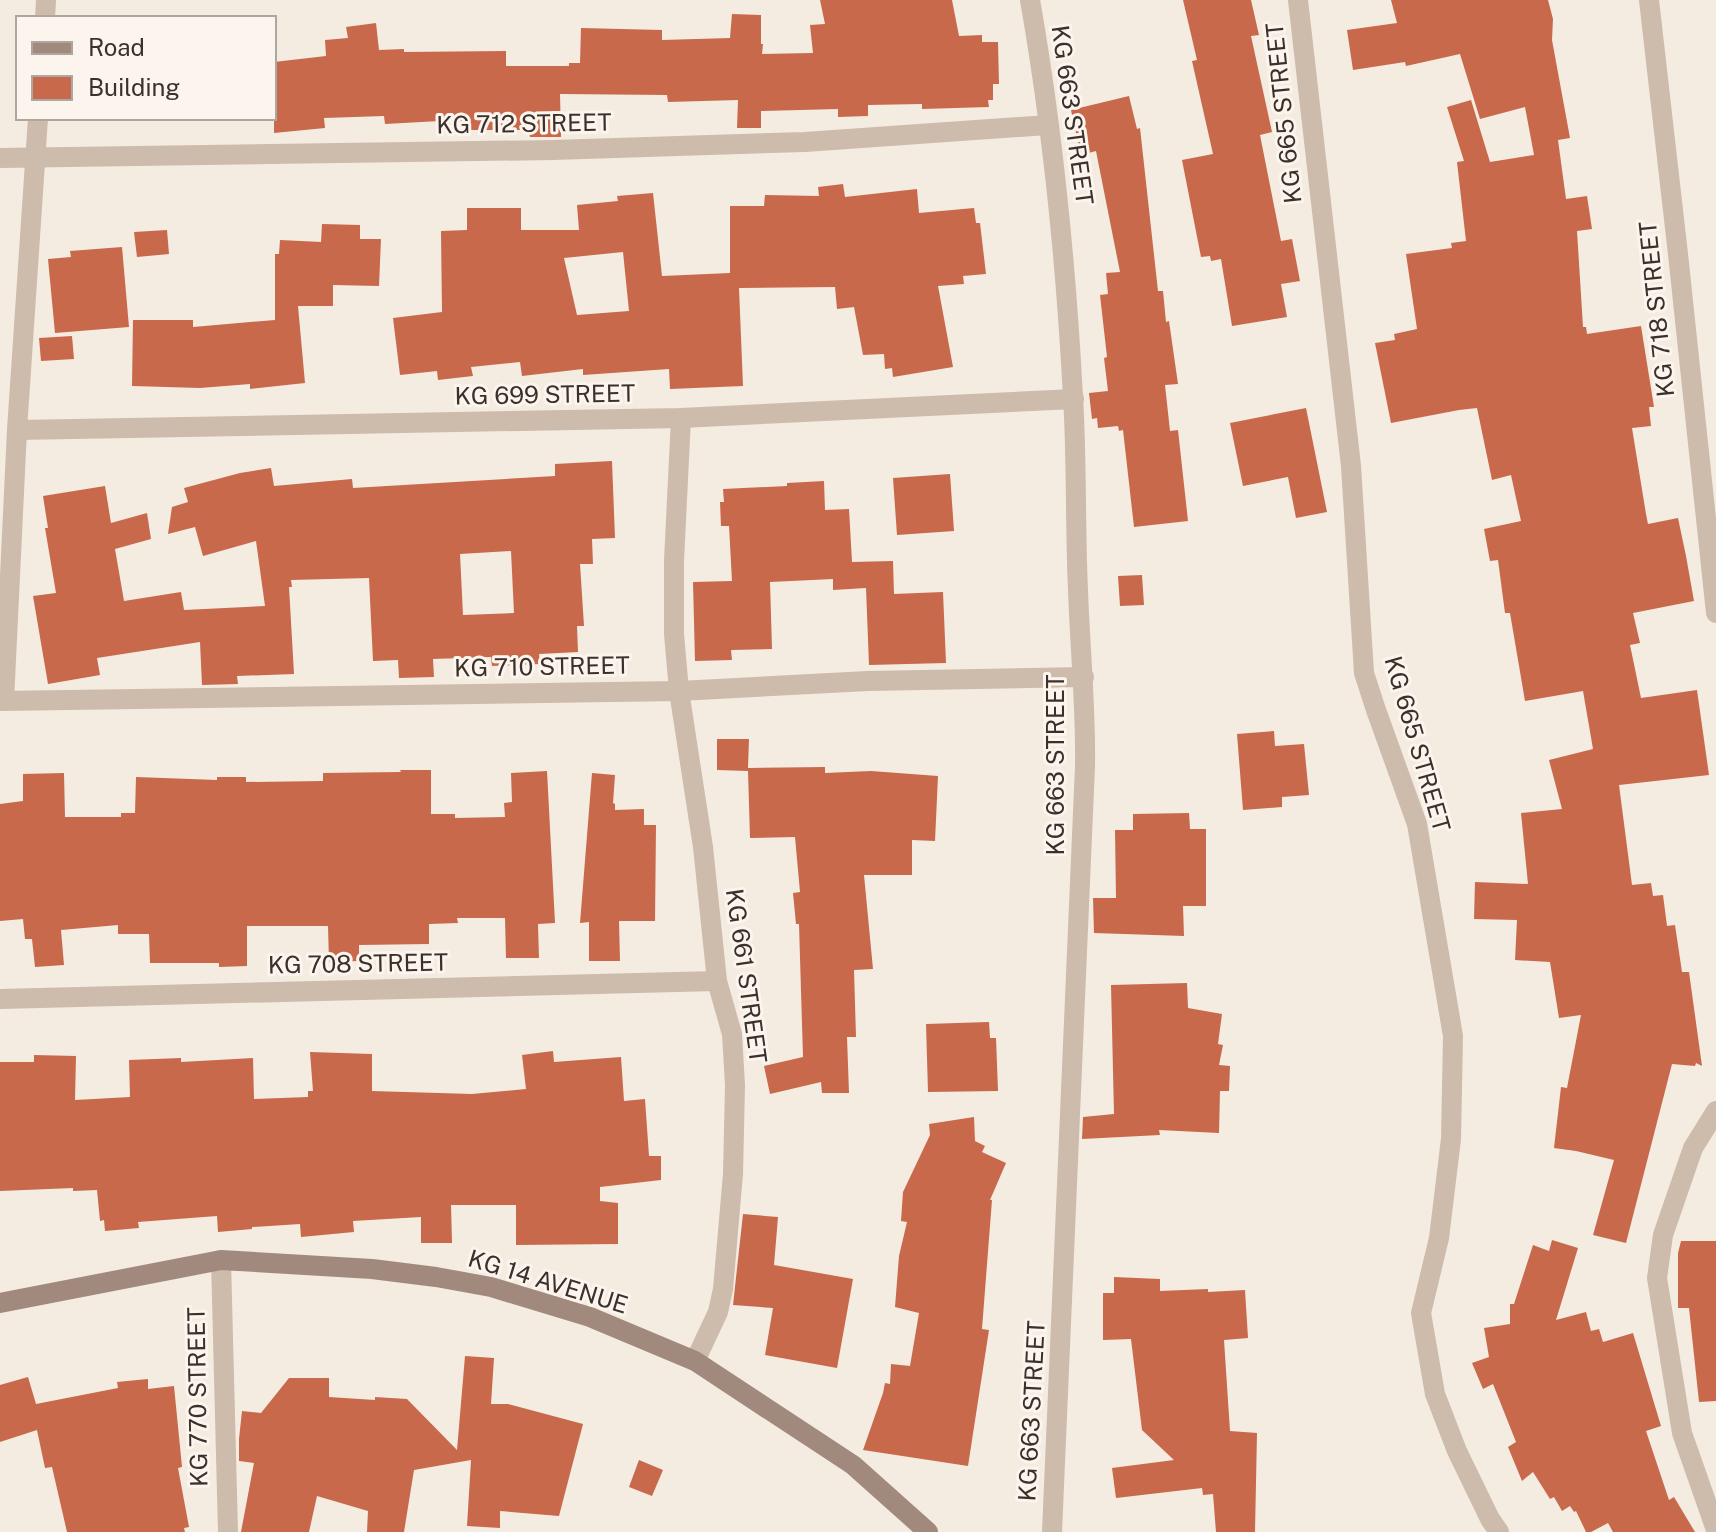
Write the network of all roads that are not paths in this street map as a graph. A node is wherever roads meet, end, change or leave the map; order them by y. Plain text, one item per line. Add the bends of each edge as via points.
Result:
1 (1030, 0) edge
2 (1298, 0) edge
3 (1649, 0) edge
4 (38, 120) edge
5 (1048, 125) junction
6 (0, 158) edge
7 (35, 158) junction
8 (1074, 399) junction
9 (681, 418) junction
10 (17, 430) junction
11 (1716, 613) edge
12 (1084, 677) junction
13 (679, 691) junction
14 (2, 701) edge
15 (717, 981) junction
16 (0, 999) edge
17 (1716, 1111) edge
18 (221, 1260) junction
19 (0, 1303) edge
20 (695, 1361) junction
21 (1716, 1530) edge
22 (228, 1532) edge
23 (928, 1532) edge
24 (1052, 1532) edge
25 (1499, 1532) edge

1 - 5 street, KG 663 STREET
2 - 25 street, KG 665 STREET via 1351,466 1364,673 1417,824 1453,1036 1451,1139 1439,1238 1421,1313 1435,1394
3 - 11 street, KG 718 STREET
4 - 7 street
5 - 7 street, KG 712 STREET via 790,143
5 - 8 street, KG 663 STREET
6 - 7 street, KG 712 STREET
7 - 10 street
8 - 9 street, KG 699 STREET
8 - 12 street, KG 663 STREET
9 - 10 street, KG 699 STREET
9 - 13 street, KG 661 STREET via 674,561
10 - 14 street
12 - 13 street, KG 710 STREET
12 - 24 street, KG 663 STREET via 1085,766
13 - 14 street, KG 710 STREET
13 - 15 street, KG 661 STREET
15 - 16 street, KG 708 STREET
15 - 20 street, KG 661 STREET via 732,1034 733,1174 723,1289
17 - 21 street via 1693,1148 1663,1235 1657,1278 1682,1433
18 - 19 main road, KG 14 AVENUE
18 - 20 main road, KG 14 AVENUE via 372,1269 491,1287 590,1317
18 - 22 street, KG 770 STREET
20 - 23 main road, KG 14 AVENUE via 853,1465

